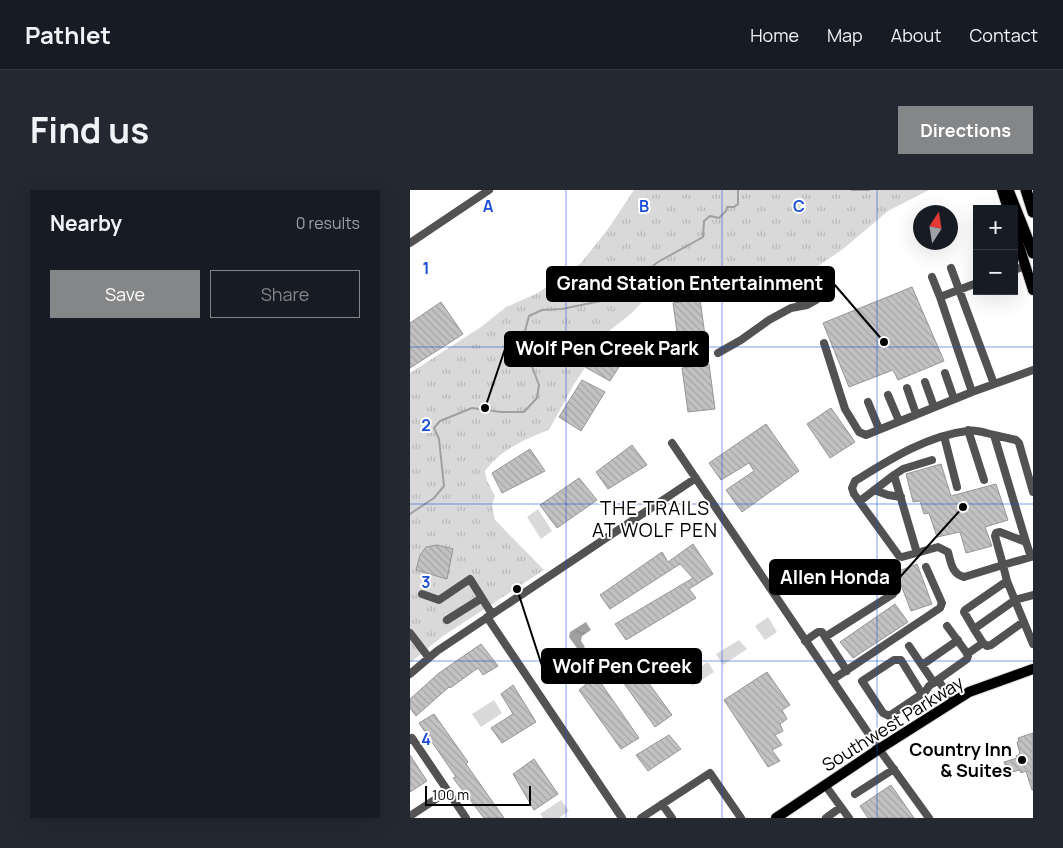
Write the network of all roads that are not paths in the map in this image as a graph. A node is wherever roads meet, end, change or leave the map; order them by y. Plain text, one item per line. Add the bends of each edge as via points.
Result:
1 (1002, 190) edge
2 (1008, 190) edge
3 (1026, 190) edge
4 (484, 192) edge
5 (1007, 205) edge
6 (1033, 212) edge
7 (410, 243) edge
8 (1018, 243) edge
9 (1033, 253) edge
10 (1025, 266) junction
11 (951, 268) dead end
12 (1018, 269) edge
13 (932, 277) dead end
14 (813, 280) dead end
15 (973, 284) edge
16 (794, 286) dead end
17 (959, 289) junction
18 (1033, 290) edge
19 (940, 297) junction
20 (801, 306) junction
21 (824, 343) dead end
22 (718, 353) dead end
23 (1033, 370) edge
24 (946, 373) dead end
25 (925, 382) dead end
26 (994, 384) junction
27 (907, 388) dead end
28 (972, 392) junction
29 (888, 395) dead end
30 (954, 399) junction
31 (868, 402) dead end
32 (934, 407) junction
33 (916, 414) junction
34 (899, 421) junction
35 (879, 429) junction
36 (968, 430) junction
37 (994, 435) junction
38 (944, 436) junction
39 (672, 442) dead end
40 (932, 460) dead end
41 (894, 475) junction
42 (696, 478) junction
43 (984, 480) dead end
44 (957, 486) dead end
45 (874, 490) junction
46 (1033, 492) edge
47 (901, 497) junction
48 (860, 501) junction
49 (1026, 542) junction
50 (917, 553) junction
51 (1032, 559) edge
52 (1003, 565) junction
53 (926, 568) dead end
54 (891, 581) dead end
55 (1007, 582) junction
56 (422, 594) dead end
57 (1033, 595) edge
58 (482, 598) junction
59 (1015, 600) junction
60 (490, 615) junction
61 (448, 620) dead end
62 (1023, 622) junction
63 (947, 626) dead end
64 (974, 629) junction
65 (410, 633) edge
66 (825, 637) junction
67 (958, 640) junction
68 (806, 641) junction
69 (983, 643) junction
70 (1033, 644) edge
71 (909, 646) dead end
72 (967, 654) junction
73 (429, 658) junction
74 (922, 665) junction
75 (1033, 669) edge
76 (847, 671) junction
77 (410, 674) edge
78 (832, 680) junction
79 (936, 681) junction
80 (922, 694) junction
81 (953, 702) junction
82 (410, 740) edge
83 (879, 749) junction
84 (894, 769) junction
85 (825, 785) junction
86 (448, 791) junction
87 (855, 794) dead end
88 (662, 804) junction
89 (841, 807) junction
90 (410, 816) edge
91 (645, 817) edge
92 (466, 818) edge
93 (622, 818) edge
94 (672, 818) edge
95 (741, 818) edge
96 (776, 818) edge
97 (826, 818) edge
98 (849, 818) edge
99 (929, 818) edge

1 - 5 main road
2 - 9 highway
3 - 6 highway
4 - 7 street
8 - 10 main road
10 - 12 street
10 - 18 main road
11 - 17 street
13 - 19 street
14 - 20 street via 819,296
15 - 17 street
16 - 20 street
17 - 19 street
17 - 26 street
19 - 28 street
20 - 22 street via 769,320
21 - 35 street via 845,409 858,432 866,435
23 - 26 street
24 - 30 street
25 - 32 street
26 - 28 street
27 - 33 street
28 - 30 street
29 - 34 street
30 - 32 street
31 - 35 street
32 - 33 street
33 - 34 street
34 - 35 street
36 - 37 street
36 - 38 street
36 - 43 street
37 - 46 street via 1019,443
37 - 49 street
38 - 44 street
38 - 48 street via 897,455 855,481 852,488
39 - 42 street
40 - 41 street
41 - 45 street
41 - 47 street
42 - 60 street
42 - 68 street
45 - 47 street
45 - 48 street
47 - 50 street
48 - 50 street via 895,553 902,557
49 - 51 street
49 - 52 street via 996,533
50 - 52 street via 938,546 943,548 948,552 953,571 964,577
51 - 52 street
52 - 55 street
53 - 76 street via 942,604 940,608
54 - 66 street via 893,594
55 - 59 street
55 - 64 street via 965,610
56 - 58 street via 439,600 470,579
57 - 59 street
58 - 60 street
58 - 61 street
59 - 62 street
59 - 64 street
60 - 73 street
60 - 93 street
62 - 69 street via 991,644
62 - 70 street
63 - 67 street
64 - 69 street
65 - 73 street
66 - 68 street via 818,632
66 - 76 street
67 - 72 street
67 - 74 street
68 - 78 street
69 - 72 street
71 - 74 street
72 - 79 street via 967,659
73 - 77 street
74 - 79 street
75 - 81 main road, Southwest Parkway via 969,692
76 - 78 street
78 - 83 street
79 - 80 street
79 - 81 street
80 - 80 street via 898,659 862,681 885,715 889,716
81 - 83 main road, Southwest Parkway
82 - 86 street via 412,738
83 - 84 street
83 - 85 main road, Southwest Parkway
84 - 87 street
84 - 99 street
85 - 89 street
85 - 96 main road, Southwest Parkway
86 - 90 street
86 - 92 street
88 - 91 street
88 - 94 street
88 - 95 street via 710,772
89 - 97 street
89 - 98 street

